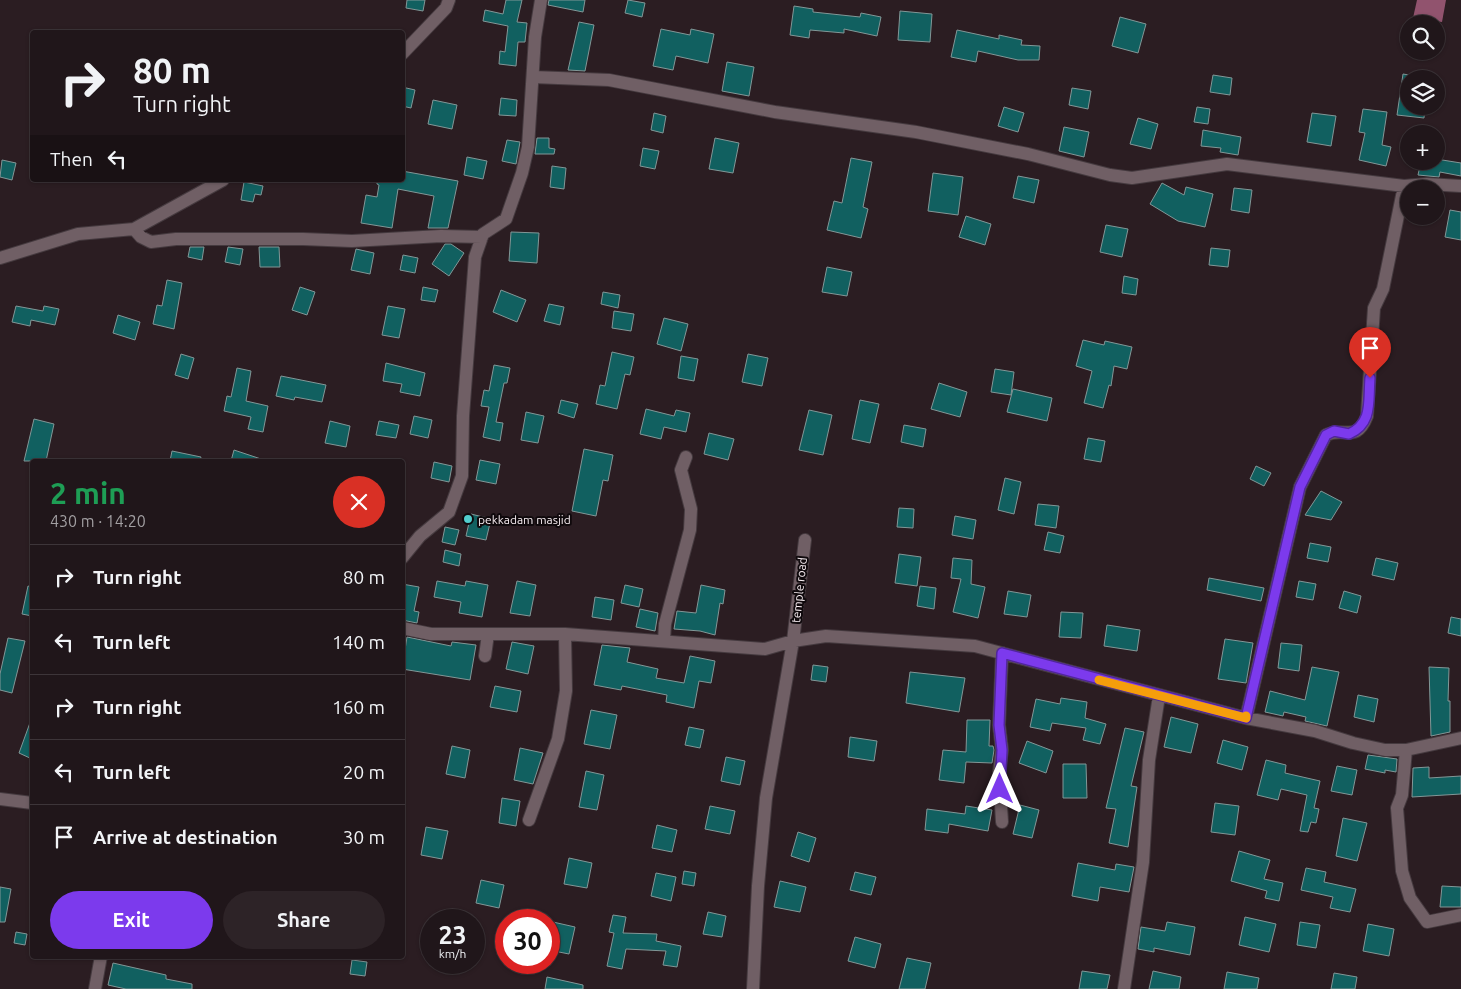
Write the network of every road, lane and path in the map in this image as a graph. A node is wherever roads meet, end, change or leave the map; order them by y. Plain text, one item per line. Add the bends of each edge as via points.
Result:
1 (449, 0) edge
2 (541, 0) edge
3 (405, 51) edge
4 (533, 77) junction
5 (219, 182) edge
6 (1445, 185) edge
7 (1400, 186) edge
8 (1461, 186) edge
9 (1400, 207) edge
10 (134, 229) junction
11 (482, 237) junction
12 (0, 258) edge
13 (686, 457) dead end
14 (805, 540) dead end
15 (405, 554) edge
16 (405, 629) edge
17 (488, 634) junction
18 (565, 634) junction
19 (664, 641) junction
20 (794, 641) junction
21 (1002, 653) junction
22 (485, 656) dead end
23 (1160, 696) junction
24 (1246, 718) junction
25 (1461, 738) edge
26 (1406, 750) junction
27 (0, 799) edge
28 (30, 803) edge
29 (528, 820) dead end
30 (1002, 822) dead end
31 (1461, 915) edge
32 (101, 959) edge
33 (95, 989) edge
34 (753, 989) edge
35 (1124, 989) edge

1 - 3 street via 446,8
2 - 4 street
4 - 7 street via 608,80 775,112 916,132 1132,178 1228,164
4 - 11 street via 528,147 515,198 506,219
5 - 10 street
6 - 8 street
9 - 24 street via 1383,290 1374,308 1367,416 1360,430 1349,434 1334,431 1326,435 1300,487
10 - 11 street via 151,242 176,239 352,241
10 - 12 street via 78,234
11 - 15 street via 475,257 463,416 462,476 449,512 420,536
13 - 19 street via 681,470 691,509 690,530 665,624
14 - 20 street, temple road
16 - 17 street via 431,634
17 - 18 street
17 - 22 street
18 - 19 street
18 - 29 street via 566,691 558,739
19 - 20 street via 765,649
20 - 21 street via 826,636 874,638 975,646
20 - 34 street, temple road via 766,798
21 - 23 street
21 - 30 street via 999,725
23 - 24 street
23 - 35 street via 1149,760 1144,862
24 - 26 street via 1315,731 1377,748
25 - 26 street
26 - 31 street via 1402,795 1397,808 1402,871 1410,898 1427,922
27 - 28 street
32 - 33 street

